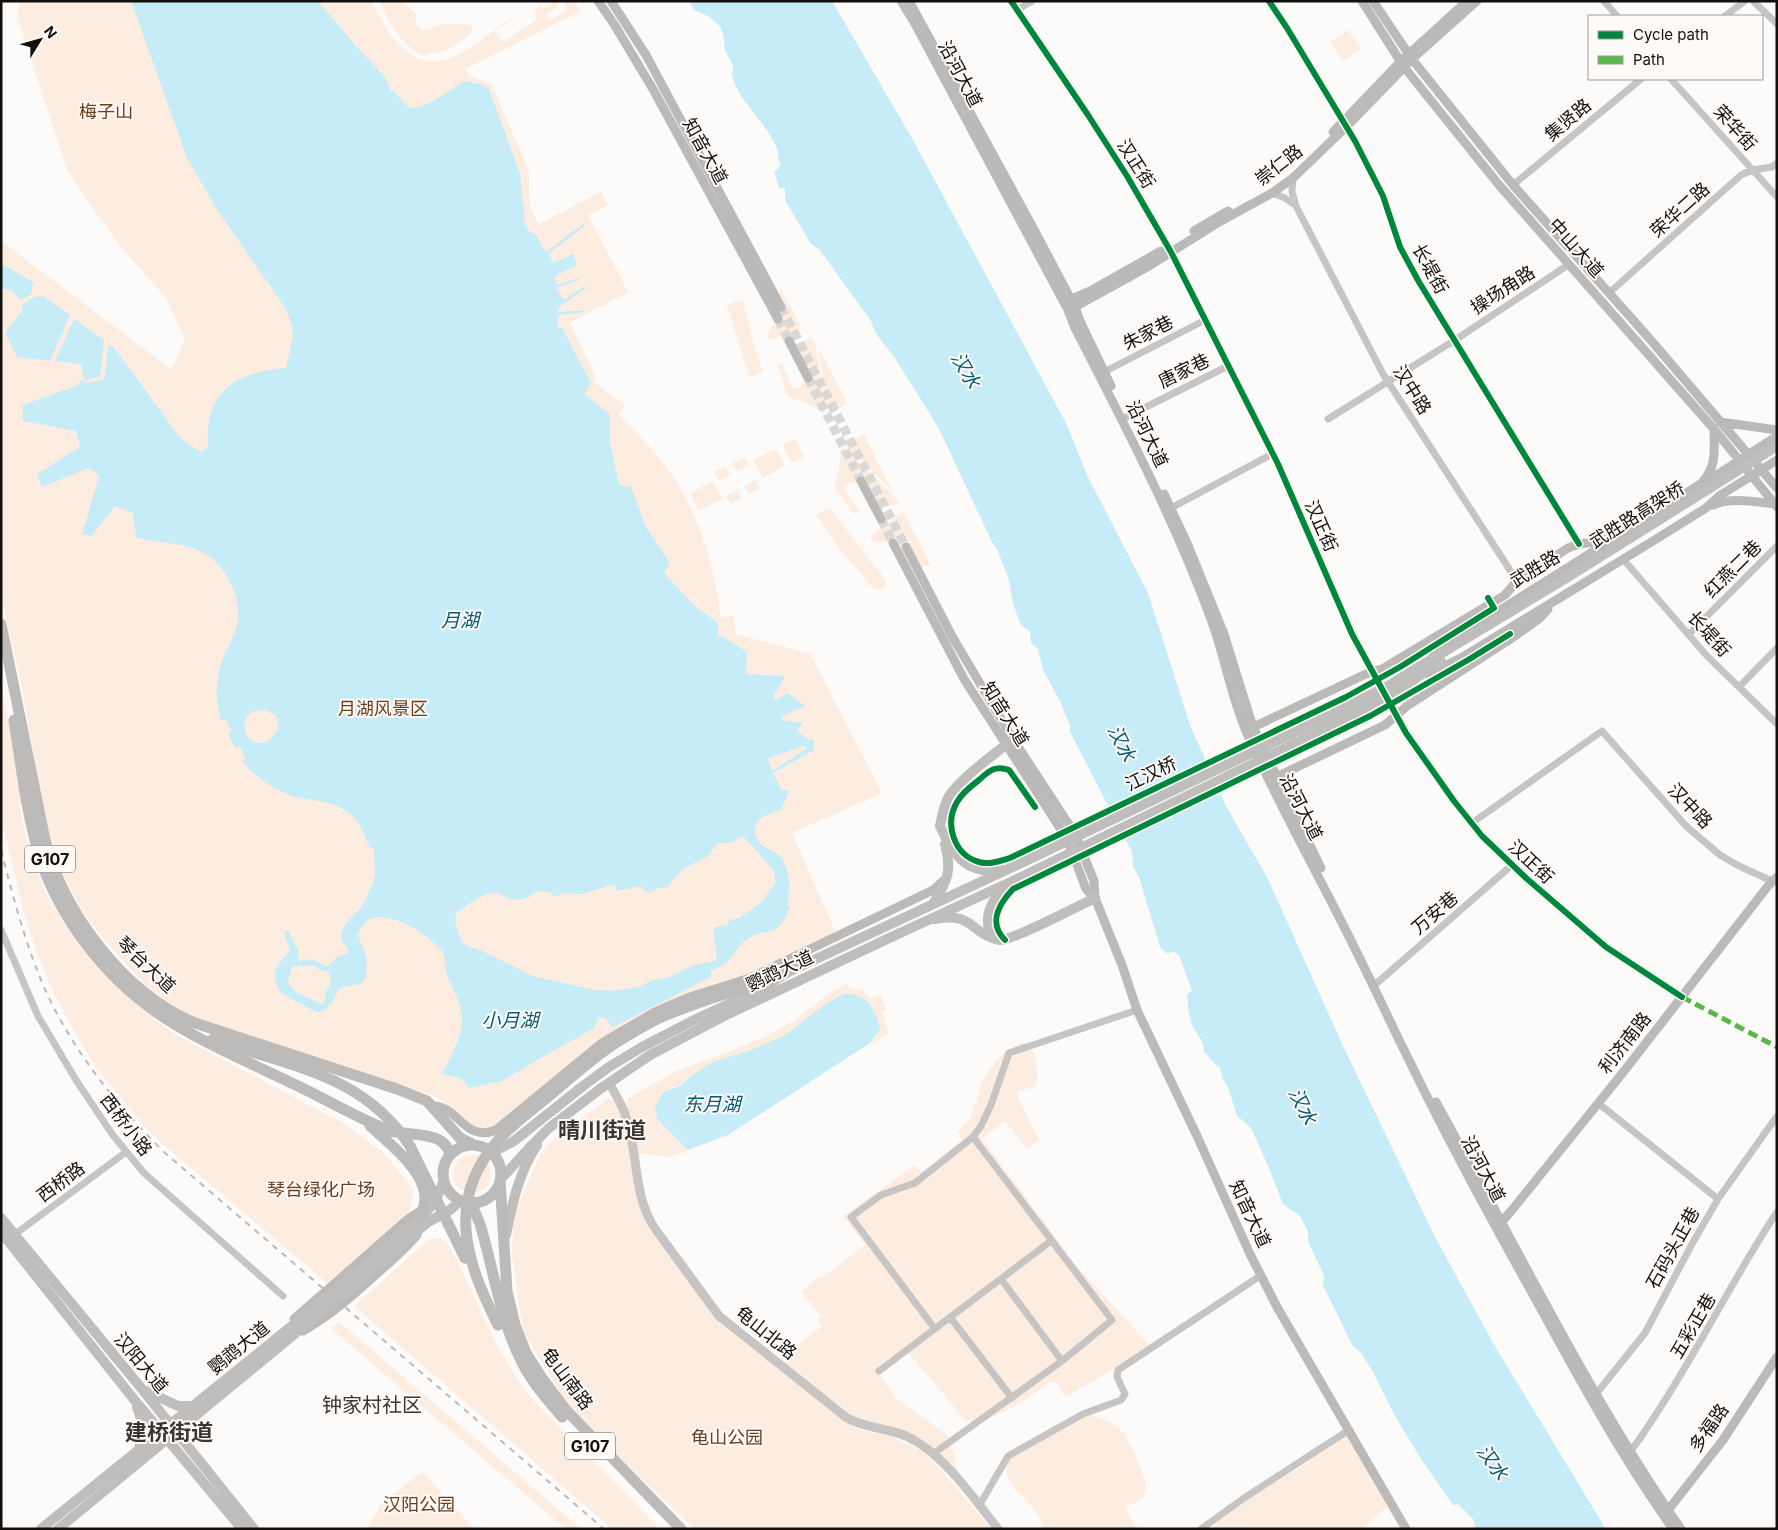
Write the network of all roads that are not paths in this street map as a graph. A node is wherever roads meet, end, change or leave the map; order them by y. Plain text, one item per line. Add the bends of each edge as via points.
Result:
1 (598, 1) edge
2 (611, 1) edge
3 (901, 1) edge
4 (909, 1) edge
5 (1011, 1) edge
6 (1032, 1) edge
7 (1269, 1) edge
8 (1362, 1) edge
9 (1373, 1) edge
10 (1467, 1) edge
11 (1476, 1) edge
12 (1604, 1) edge
13 (1745, 1) edge
14 (1753, 1) edge
15 (1017, 10) junction
16 (1615, 15) edge
17 (1726, 15) edge
18 (1777, 24) edge
19 (1410, 57) junction
20 (1402, 65) junction
21 (1640, 80) edge
22 (1672, 80) edge
23 (1345, 124) junction
24 (1777, 163) edge
25 (1752, 170) junction
26 (1293, 178) junction
27 (1514, 185) junction
28 (1272, 193) junction
29 (1777, 197) edge
30 (1296, 206) junction
31 (1170, 249) junction
32 (1568, 265) junction
33 (1064, 288) junction
34 (1094, 293) junction
35 (1609, 293) junction
36 (1069, 305) junction
37 (781, 308) tunnel mouth
38 (778, 319) tunnel mouth
39 (1205, 320) junction
40 (1080, 321) junction
41 (1455, 340) junction
42 (789, 341) tunnel mouth
43 (1228, 366) junction
44 (1104, 372) junction
45 (808, 378) tunnel mouth
46 (1389, 382) junction
47 (1126, 417) junction
48 (1328, 419) dead end
49 (1717, 426) junction
50 (1777, 430) edge
51 (1777, 436) edge
52 (1777, 446) edge
53 (1272, 454) junction
54 (1777, 454) edge
55 (1748, 455) junction
56 (1739, 460) junction
57 (1777, 460) edge
58 (1761, 470) junction
59 (1752, 476) junction
60 (861, 481) tunnel mouth
61 (1699, 485) junction
62 (1777, 488) edge
63 (1776, 506) edge
64 (1171, 508) junction
65 (1706, 508) junction
66 (881, 519) tunnel mouth
67 (1622, 534) junction
68 (893, 543) tunnel mouth
69 (1579, 544) junction
70 (1777, 546) edge
71 (906, 547) tunnel mouth
72 (1623, 560) junction
73 (1518, 580) junction
74 (1504, 595) junction
75 (1556, 601) junction
76 (1490, 616) junction
77 (1, 624) edge
78 (1689, 634) junction
79 (1777, 648) edge
80 (1, 658) edge
81 (1439, 659) junction
82 (1373, 672) junction
83 (1413, 676) junction
84 (1739, 687) junction
85 (1391, 690) junction
86 (1396, 716) junction
87 (1777, 724) edge
88 (1250, 729) junction
89 (1009, 742) junction
90 (1273, 779) junction
91 (1472, 823) junction
92 (940, 826) junction
93 (1034, 857) joint
94 (1512, 865) junction
95 (1039, 868) joint
96 (1009, 869) junction
97 (948, 874) junction
98 (1774, 879) edge
99 (1015, 880) junction
100 (1095, 898) junction
101 (933, 904) junction
102 (930, 919) junction
103 (1, 930) edge
104 (993, 938) junction
105 (786, 973) junction
106 (1377, 983) junction
107 (1682, 997) junction
108 (1138, 1010) junction
109 (187, 1031) junction
110 (609, 1083) junction
111 (1598, 1103) junction
112 (433, 1106) junction
113 (360, 1116) junction
114 (1777, 1116) edge
115 (549, 1128) junction
116 (973, 1137) junction
117 (474, 1145) junction
118 (488, 1150) junction
119 (126, 1152) junction
120 (450, 1155) junction
121 (444, 1180) junction
122 (500, 1180) junction
123 (1718, 1199) junction
124 (464, 1201) junction
125 (1777, 1212) edge
126 (424, 1216) junction
127 (1, 1218) edge
128 (1499, 1225) junction
129 (6, 1238) edge
130 (1051, 1241) junction
131 (505, 1242) junction
132 (1260, 1276) junction
133 (1001, 1279) junction
134 (283, 1296) dead end
135 (486, 1302) junction
136 (950, 1317) junction
137 (935, 1328) junction
138 (518, 1355) junction
139 (1777, 1358) edge
140 (1062, 1360) junction
141 (879, 1371) dead end
142 (142, 1389) junction
143 (1596, 1394) junction
144 (132, 1397) junction
145 (1012, 1398) junction
146 (197, 1408) junction
147 (174, 1428) junction
148 (1349, 1430) junction
149 (165, 1436) junction
150 (1630, 1452) junction
151 (141, 1454) junction
152 (934, 1454) junction
153 (191, 1458) junction
154 (980, 1506) junction
155 (1666, 1512) junction
156 (41, 1529) edge
157 (58, 1529) edge
158 (242, 1529) edge
159 (254, 1529) edge
160 (672, 1529) edge
161 (681, 1529) edge
162 (998, 1529) edge
163 (1201, 1529) edge
164 (1406, 1529) edge
165 (1673, 1529) edge
166 (1681, 1529) edge

1 - 38 main road, 知音大道 via 654,90
2 - 37 main road, 知音大道 via 646,55
3 - 36 main road, 沿河大道
4 - 33 main road, 沿河大道
5 - 15 street, 汉正街
6 - 15 street
7 - 23 street, 长堤街
8 - 20 main road, 中山大道
9 - 19 main road, 中山大道
10 - 19 main road, 崇仁路
11 - 19 main road, 崇仁路
12 - 16 street
13 - 17 street
14 - 18 street
15 - 31 street, 汉正街 via 1108,146
19 - 20 main road, 崇仁路
19 - 27 main road, 中山大道
20 - 23 main road, 崇仁路
20 - 32 main road, 中山大道
21 - 27 street, 集贤路
22 - 25 street, 荣华街
23 - 26 main road, 崇仁路
23 - 31 main road, 崇仁路 via 1291,174 1270,189 1216,217
23 - 41 street, 长堤街 via 1383,196 1400,247
24 - 25 street, 荣华二路 via 1772,168
25 - 29 street, 荣华街
25 - 35 street, 荣华二路 via 1741,175
26 - 28 main road, 崇仁路
26 - 30 street, 汉中路
27 - 35 main road, 中山大道
28 - 30 street
28 - 31 main road, 崇仁路
30 - 46 street, 汉中路
31 - 34 main road, 崇仁路
31 - 39 street, 汉正街
32 - 41 street, 操场角路
32 - 49 main road, 中山大道
33 - 34 main road via 1082,294
33 - 36 main road, 沿河大道
34 - 36 main road, 崇仁路
34 - 40 main road via 1084,305
35 - 49 main road, 中山大道
36 - 40 main road, 沿河大道
36 - 88 main road, 沿河大道 via 1075,328 1146,467 1186,557 1213,623 1239,714
39 - 43 street, 汉正街
39 - 44 street, 朱家巷
40 - 44 main road, 沿河大道
41 - 46 street, 操场角路
41 - 69 street, 长堤街
42 - 45 main road
43 - 47 street, 唐家巷
43 - 53 street, 汉正街
44 - 47 main road, 沿河大道
46 - 48 street, 操场角路
46 - 73 street, 汉中路
47 - 64 main road, 沿河大道
49 - 50 main road
49 - 55 main road, 中山大道
49 - 56 main road, 中山大道
49 - 61 main road via 1714,460
51 - 55 main road, 武胜路
52 - 81 main road, 武胜路高架桥, bridge
53 - 64 street
53 - 82 street, 汉正街 via 1346,620
54 - 81 main road, 武胜路高架桥
55 - 56 main road, 武胜路
55 - 58 main road, 中山大道
56 - 59 main road, 中山大道
56 - 61 main road, 武胜路
57 - 58 main road, 武胜路
58 - 59 main road, 武胜路
58 - 62 main road, 中山大道
59 - 63 main road, 中山大道
59 - 65 main road, 武胜路
60 - 66 main road
61 - 67 main road, 武胜路
63 - 65 main road via 1734,500
64 - 88 main road, 沿河大道 via 1224,634
65 - 72 main road, 武胜路
67 - 69 main road
67 - 76 main road, 武胜路
68 - 89 main road, 知音大道 via 964,679
69 - 73 main road
70 - 78 street, 红燕二巷
71 - 89 main road, 知音大道
72 - 75 main road, 武胜路
72 - 78 street, 长堤街
73 - 74 main road
74 - 76 main road
74 - 82 main road
75 - 83 main road, 武胜路 via 1461,658
75 - 86 main road via 1540,618
76 - 83 main road, 武胜路 via 1445,645
77 - 112 highway, 琴台大道 / G107 via 47,847 55,871 72,907 124,974 144,992 189,1021 397,1089
78 - 84 street, 长堤街
79 - 84 street
80 - 109 highway, 琴台大道 / G107 via 35,839 59,901 86,944 106,968 155,1011
81 - 83 main road
82 - 86 street, 汉正街
82 - 88 main road
83 - 85 main road, 武胜路
84 - 87 street, 长堤街
85 - 93 main road, 江汉桥, bridge via 1337,712
85 - 95 main road, 江汉桥, bridge via 1333,725
86 - 90 main road via 1385,726
86 - 91 street, 汉正街
88 - 90 main road, 沿河大道
89 - 92 main road via 950,796
89 - 100 main road, 知音大道 via 1078,839 1094,881
90 - 106 main road, 沿河大道
90 - 128 main road, 沿河大道 via 1440,1123
91 - 94 street, 汉正街
91 - 98 street, 汉中路 via 1602,731 1686,826 1720,855
92 - 96 main road, bridge via 950,847 967,864 978,869
92 - 97 main road, bridge via 950,860
93 - 96 main road, 鹦鹉大道, bridge
94 - 106 street, 万安巷
94 - 107 street, 汉正街 via 1606,947
95 - 99 main road, 鹦鹉大道, bridge
96 - 101 main road, 鹦鹉大道, bridge
97 - 101 main road, bridge
97 - 112 main road via 933,890 750,978 690,997 647,1017 602,1043 496,1130 472,1130 444,1108
98 - 107 main road, 利济南路
99 - 102 main road, 鹦鹉大道, bridge
99 - 104 main road, bridge via 1001,890 992,903 988,926
100 - 104 main road via 1012,938
100 - 108 main road, 知音大道
101 - 105 main road, 鹦鹉大道, bridge
102 - 104 main road, bridge via 958,917
102 - 110 main road, 鹦鹉大道, bridge via 714,1021 650,1055
103 - 119 street, 西桥小路 via 38,1016 76,1080
105 - 118 main road, 鹦鹉大道 via 628,1055 505,1147
105 - 135 highway, bridge via 657,1019 604,1051 501,1137 486,1157 472,1186 465,1216 468,1250
106 - 128 main road, 沿河大道
107 - 111 main road, 利济南路
108 - 116 street via 1009,1053 991,1105
108 - 132 main road, 知音大道
109 - 113 highway, 琴台大道 / G107 via 230,1055
109 - 135 highway, bridge via 335,1080 388,1118 413,1152
110 - 115 main road, 鹦鹉大道
110 - 152 street, 龟山北路 via 625,1114 647,1216 719,1316 847,1418 903,1435
111 - 123 street
111 - 128 main road, 利济南路
112 - 117 highway, 琴台大道 / G107 via 460,1138
113 - 120 highway, 琴台大道 / G107 via 391,1131 435,1138
113 - 126 highway via 411,1166 423,1189
114 - 123 street, 石码头正巷
115 - 122 main road
115 - 131 main road via 525,1167 510,1213
116 - 130 street
116 - 137 street via 915,1183 881,1195 851,1217
117 - 118 highway, G107
117 - 120 highway via 456,1149
118 - 122 highway, G107 via 498,1163
119 - 129 street, 西桥路
119 - 134 street, 西桥小路 via 144,1173
120 - 121 highway via 444,1167
121 - 124 highway, G107 via 450,1192
121 - 126 main road, 鹦鹉大道 via 436,1200
122 - 124 highway via 492,1195 485,1200
122 - 131 highway, G107
123 - 143 street, 石码头正巷 via 1645,1333
124 - 126 main road, 鹦鹉大道 via 450,1210
124 - 138 highway, G107 via 475,1212 480,1224 501,1307
125 - 150 street, 五彩正巷 via 1683,1372
126 - 146 main road, 鹦鹉大道
127 - 129 main road, 汉阳大道
128 - 143 main road, 沿河大道
128 - 155 main road, 沿河大道 via 1592,1401 1620,1449
129 - 142 main road, 汉阳大道
129 - 144 main road, 汉阳大道
130 - 133 street
130 - 140 street via 1112,1320
131 - 161 highway, 龟山南路 / G107 via 510,1308 518,1335 534,1366 573,1418
132 - 148 main road, 知音大道
132 - 154 street via 1118,1370 1117,1377 1125,1394 1121,1400 1083,1414 1007,1457
133 - 136 street
133 - 140 street
135 - 138 highway, bridge
136 - 137 street
136 - 145 street
137 - 141 street
138 - 160 highway, 龟山南路 / G107 via 546,1398
139 - 155 main road, 多福路 via 1723,1440
140 - 145 street
142 - 146 main road via 178,1406
142 - 147 main road, 汉阳大道
143 - 150 main road, 沿河大道
144 - 149 main road, 汉阳大道
144 - 151 main road via 142,1422
145 - 152 street
146 - 147 main road, 鹦鹉大道
146 - 153 main road via 188,1432
147 - 149 main road, 鹦鹉大道
147 - 153 main road, 汉阳大道
148 - 163 street
148 - 164 main road, 知音大道
149 - 151 main road, 鹦鹉大道
149 - 153 main road, 汉阳大道
150 - 155 main road, 沿河大道
151 - 153 main road via 168,1450
151 - 156 main road, 鹦鹉大道
151 - 157 main road, 鹦鹉大道
152 - 154 street, 龟山北路
153 - 158 main road, 汉阳大道
153 - 159 main road, 汉阳大道
154 - 162 street, 龟山北路
155 - 165 main road, 沿河大道
155 - 166 main road, 沿河大道

